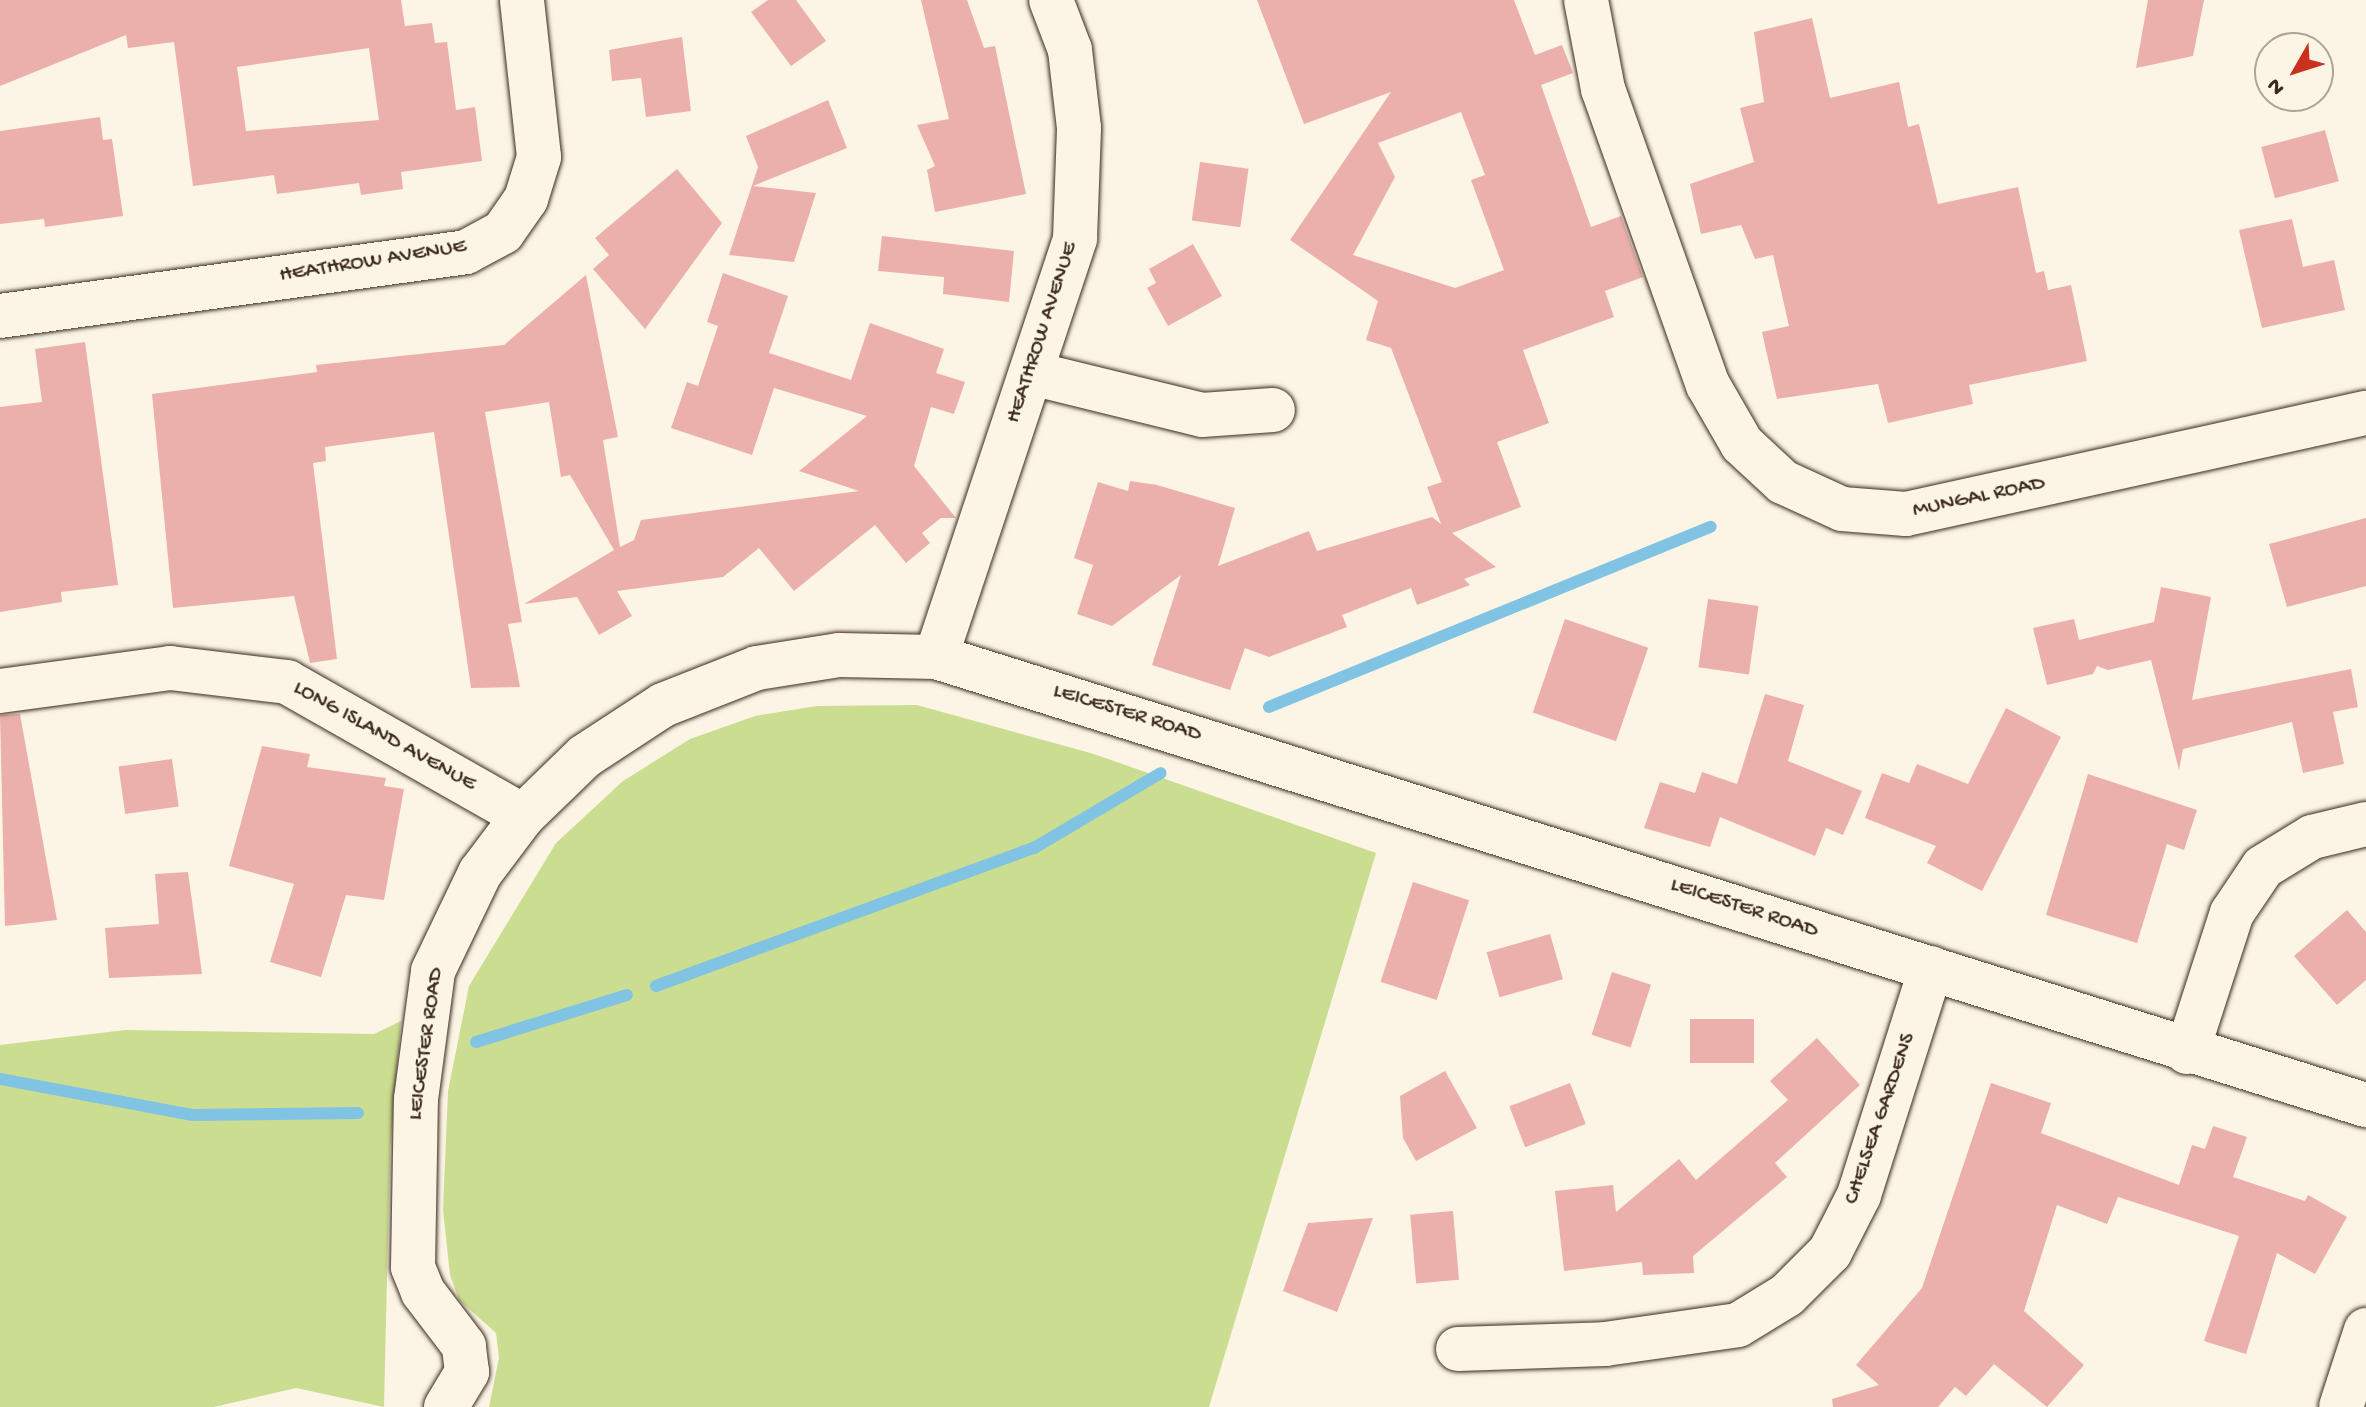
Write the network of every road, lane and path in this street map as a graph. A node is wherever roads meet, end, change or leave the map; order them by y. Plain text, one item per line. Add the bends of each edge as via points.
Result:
1 (522, 0) edge
2 (1051, 0) edge
3 (1586, 0) edge
4 (0, 316) edge
5 (1031, 373) junction
6 (1273, 410) dead end
7 (2366, 413) edge
8 (936, 657) junction
9 (0, 691) edge
10 (523, 816) junction
11 (2366, 824) edge
12 (1931, 968) junction
13 (2187, 1052) junction
14 (2366, 1105) edge
15 (2366, 1330) edge
16 (1458, 1349) dead end
17 (446, 1407) edge
18 (2341, 1407) edge

1 - 4 street, HEATHROW AVENUE via 539,157 526,199 503,232 466,252
2 - 5 street, HEATHROW AVENUE via 1070,50 1079,128 1075,238
3 - 7 street, MUNGAL ROAD via 1603,89 1708,385 1742,444 1783,482 1842,509 1906,514
5 - 6 street via 1202,415
5 - 8 street, HEATHROW AVENUE
8 - 10 street, LEICESTER ROAD via 839,655 757,668 663,705 585,756
8 - 12 street, LEICESTER ROAD
9 - 10 street, LONG ISLAND AVENUE via 170,668 287,682
10 - 17 street, LEICESTER ROAD via 480,873 433,971 416,1099 413,1267 423,1292 464,1346 467,1372
11 - 13 street via 2312,837 2263,867 2232,913
12 - 13 street, LEICESTER ROAD
12 - 16 street, CHELSEA GARDENS via 1859,1195 1830,1252 1787,1295 1738,1325 1605,1344
13 - 14 street, LEICESTER ROAD
15 - 18 street

